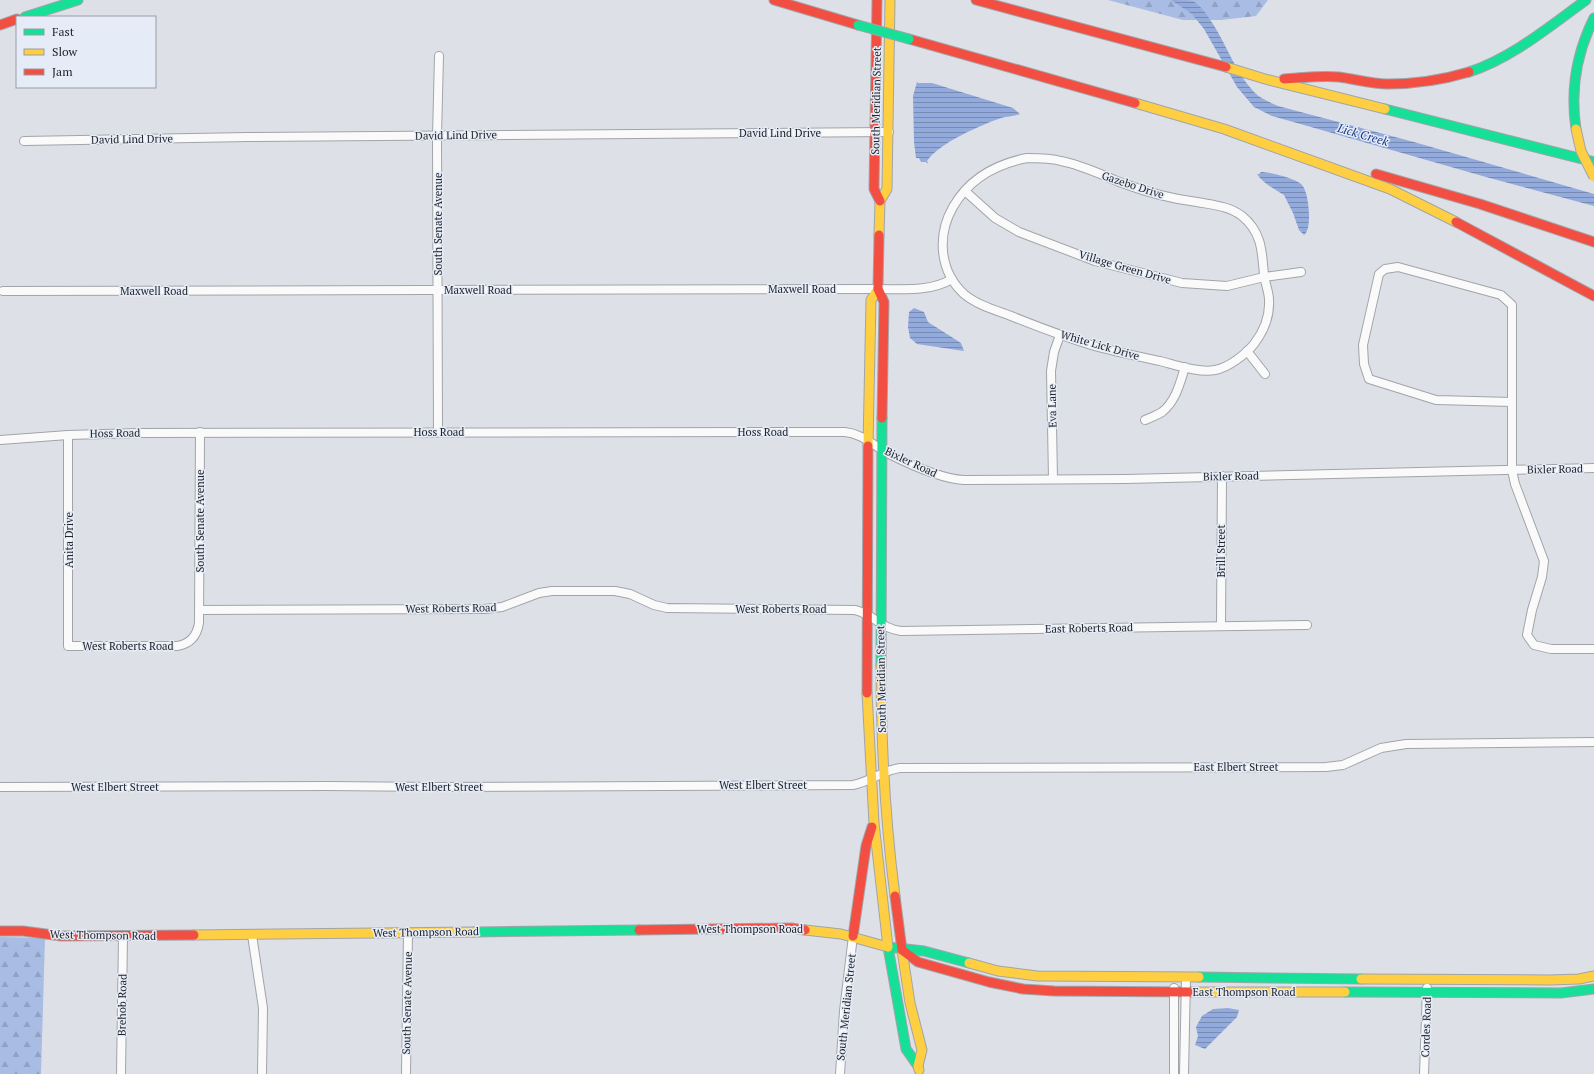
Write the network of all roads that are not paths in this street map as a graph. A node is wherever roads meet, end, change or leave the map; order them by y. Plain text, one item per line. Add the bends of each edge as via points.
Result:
1 (78, 0) edge
2 (774, 0) edge
3 (877, 0) edge
4 (890, 0) edge
5 (976, 0) edge
6 (1586, 0) edge
7 (28, 16) edge
8 (1594, 18) edge
9 (16, 19) edge
10 (0, 25) edge
11 (439, 56) dead end
12 (1265, 79) junction
13 (875, 132) junction
14 (888, 132) junction
15 (438, 136) junction
16 (1255, 140) junction
17 (24, 141) dead end
18 (1594, 162) edge
19 (1594, 177) edge
20 (965, 191) junction
21 (880, 201) junction
22 (1594, 242) edge
23 (1302, 272) dead end
24 (1264, 277) junction
25 (952, 279) junction
26 (878, 289) junction
27 (438, 290) junction
28 (3, 291) dead end
29 (1594, 296) edge
30 (1060, 335) junction
31 (1248, 351) junction
32 (1185, 367) junction
33 (1265, 374) dead end
34 (1512, 402) junction
35 (1145, 420) dead end
36 (200, 432) junction
37 (438, 432) junction
38 (68, 435) junction
39 (0, 440) edge
40 (875, 444) junction
41 (1594, 468) edge
42 (1512, 470) junction
43 (1222, 476) junction
44 (1052, 479) junction
45 (199, 610) junction
46 (874, 619) junction
47 (1307, 625) dead end
48 (1221, 626) junction
49 (68, 646) joint
50 (1594, 649) edge
51 (1594, 742) edge
52 (877, 776) junction
53 (0, 787) edge
54 (874, 823) junction
55 (0, 931) edge
56 (408, 933) junction
57 (252, 935) junction
58 (123, 936) junction
59 (853, 936) junction
60 (888, 947) junction
61 (902, 950) junction
62 (1594, 976) edge
63 (1174, 977) junction
64 (1186, 978) junction
65 (1427, 979) junction
66 (1594, 989) edge
67 (1174, 992) junction
68 (1186, 992) junction
69 (1427, 992) junction
70 (919, 1070) edge
71 (121, 1074) edge
72 (262, 1074) edge
73 (406, 1074) edge
74 (840, 1074) edge
75 (1174, 1074) edge
76 (1184, 1074) edge
77 (1424, 1074) edge

1 - 7 main road
2 - 16 main road, bridge via 1224,128
3 - 13 main road, South Meridian Street
4 - 14 main road, South Meridian Street
5 - 12 main road
6 - 12 main road via 1506,56 1452,77 1401,84 1369,83 1337,77
8 - 19 main road, bridge via 1576,62 1572,100 1581,151
9 - 10 main road
11 - 15 street, South Senate Avenue
12 - 18 main road
13 - 14 street, David Lind Drive
13 - 15 street, David Lind Drive
13 - 21 main road, South Meridian Street via 874,189
14 - 21 main road, South Meridian Street via 887,189
15 - 17 street, David Lind Drive
15 - 27 street, South Senate Avenue
16 - 22 main road via 1480,204
16 - 29 main road via 1408,196
20 - 24 street, Village Green Drive via 995,218 1019,232 1118,268 1182,283 1207,286 1227,286
20 - 24 street, Gazebo Drive via 982,175 1002,165 1027,158 1048,158 1151,192 1228,208 1243,217 1258,235 1263,250
20 - 25 street, White Lick Drive via 950,212 942,238 944,258
21 - 26 main road, South Meridian Street
23 - 24 street, Village Green Drive
24 - 31 street, White Lick Drive via 1269,299 1266,324
25 - 26 street, Maxwell Road via 925,288
25 - 30 street, White Lick Drive via 965,295 978,303
26 - 27 street, Maxwell Road
26 - 40 main road, South Meridian Street via 884,302
26 - 40 main road, South Meridian Street via 870,300
27 - 28 street, Maxwell Road
27 - 37 street, South Senate Avenue
30 - 32 street, White Lick Drive via 1089,345
30 - 44 street, Eva Lane via 1052,364
31 - 32 street, White Lick Drive via 1215,370
31 - 33 street
32 - 35 street via 1180,386 1171,403 1162,412
34 - 34 street via 1512,305 1501,296 1398,266 1384,269 1379,274 1363,345 1364,364 1369,379 1436,400
34 - 42 street
36 - 37 street, Hoss Road
36 - 38 street, Hoss Road
36 - 45 street, South Senate Avenue
37 - 40 street, Hoss Road via 845,432 857,434
38 - 39 street, Hoss Road
38 - 49 street, Anita Drive
40 - 44 street, Bixler Road via 891,455 950,479
40 - 46 main road, South Meridian Street
40 - 46 main road, South Meridian Street
41 - 42 street, Bixler Road
42 - 43 street, Bixler Road
42 - 50 street via 1544,561 1527,635 1534,645 1551,649
43 - 44 street, Bixler Road
43 - 48 street, Brill Street
45 - 46 street, West Roberts Road via 485,609 502,607 542,593 612,591 630,594 667,608 856,610
45 - 49 street, West Roberts Road via 196,633 180,646
46 - 48 street, East Roberts Road via 901,631
46 - 52 main road, South Meridian Street via 880,703
46 - 52 main road, South Meridian Street via 867,691
47 - 48 street, East Roberts Road
51 - 52 street, East Elbert Street via 1406,744 1381,748 1343,765 1326,766 900,768
52 - 53 street, West Elbert Street via 853,785
52 - 54 main road, South Meridian Street
52 - 61 main road, South Meridian Street
54 - 59 main road, South Meridian Street via 866,846
54 - 60 main road, South Meridian Street
55 - 58 main road, West Thompson Road via 61,936
56 - 57 main road, West Thompson Road
56 - 59 main road, West Thompson Road via 791,928
56 - 73 street, South Senate Avenue
57 - 58 main road, West Thompson Road
57 - 72 street via 263,1008
58 - 71 street, Brehob Road
59 - 60 main road, East Thompson Road
59 - 74 street, South Meridian Street
60 - 61 main road, East Thompson Road
60 - 70 main road, South Meridian Street via 906,1049
61 - 63 main road, East Thompson Road via 924,951 1029,976
61 - 67 main road, East Thompson Road via 918,962 1023,989
61 - 70 main road, South Meridian Street via 910,1003 922,1050
62 - 65 main road, East Thompson Road via 1550,980
63 - 64 main road, East Thompson Road
63 - 67 street
64 - 65 main road, East Thompson Road
64 - 68 street
65 - 69 street, Cordes Road
66 - 69 main road, East Thompson Road via 1561,994
67 - 68 main road, East Thompson Road
67 - 75 street
68 - 69 main road, East Thompson Road
68 - 76 street
69 - 77 street, Cordes Road

